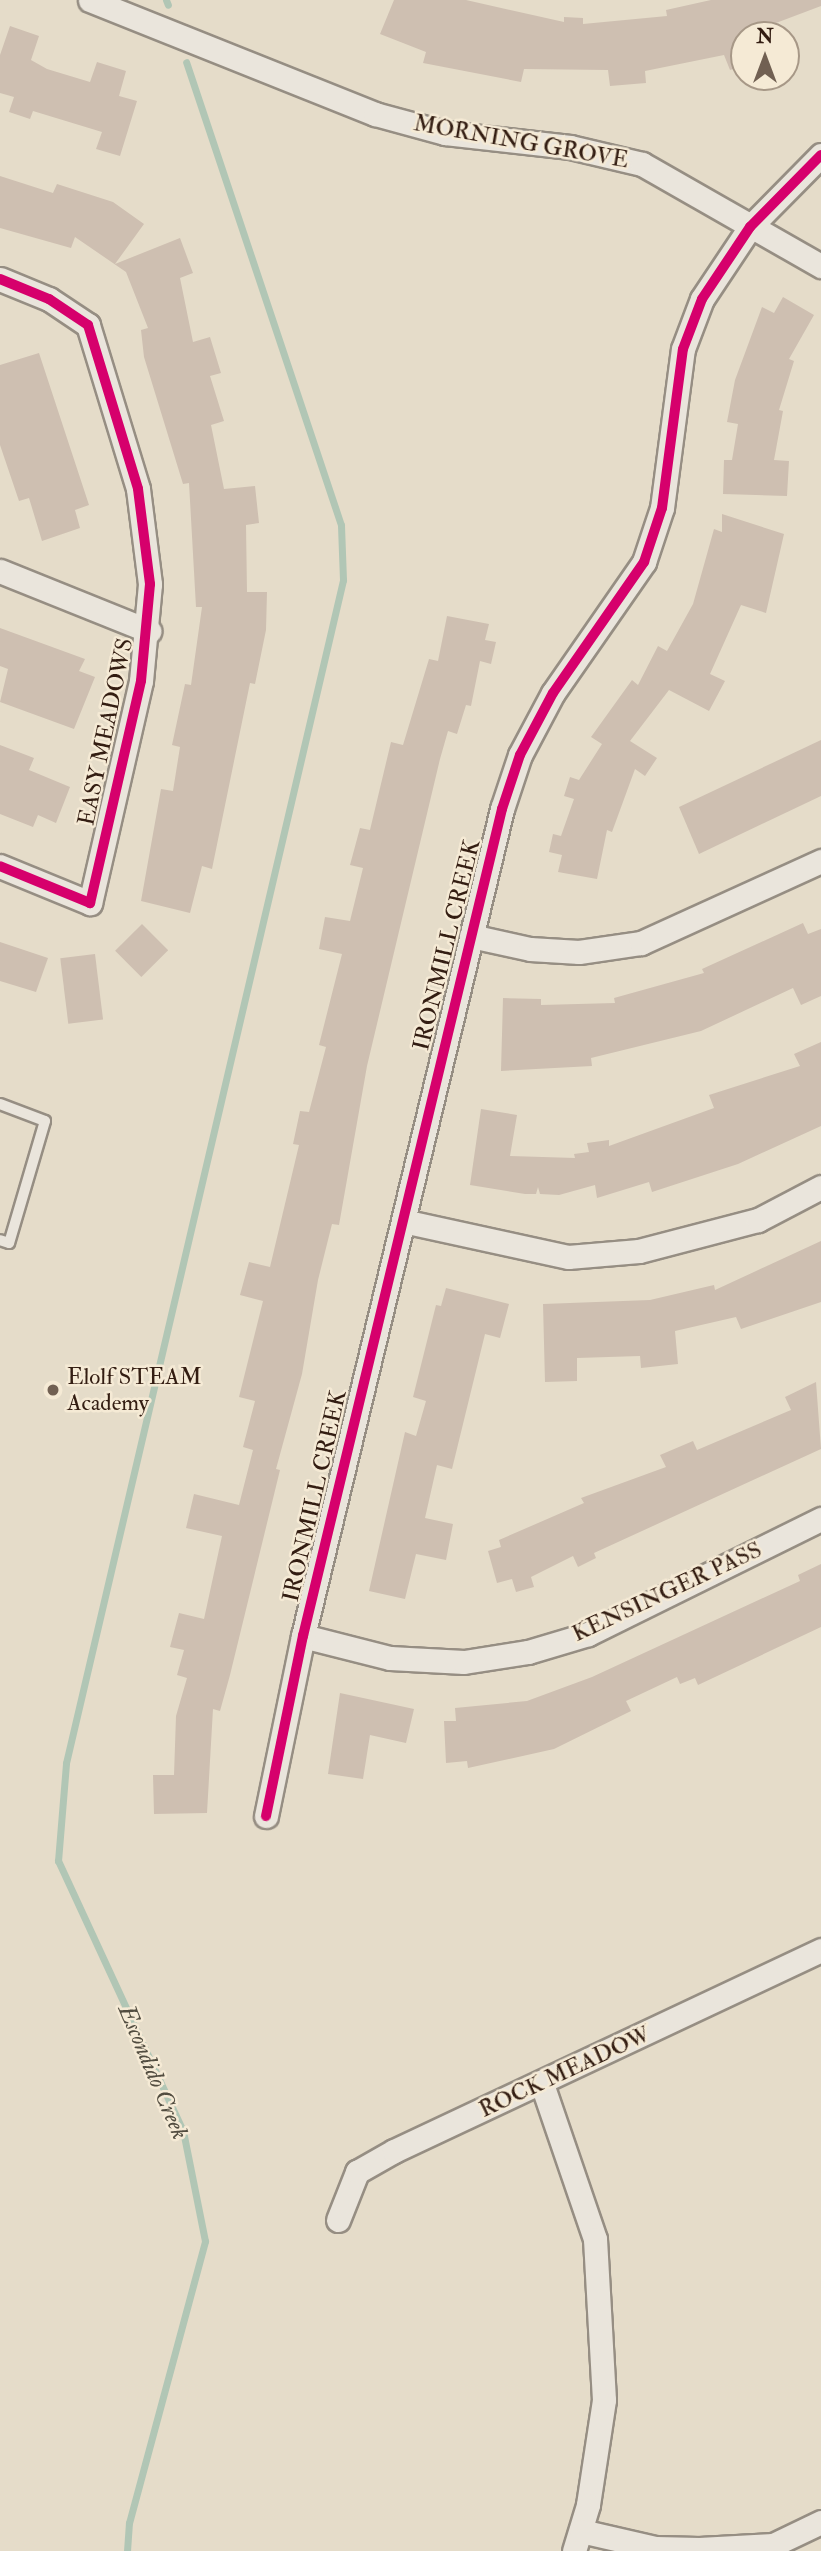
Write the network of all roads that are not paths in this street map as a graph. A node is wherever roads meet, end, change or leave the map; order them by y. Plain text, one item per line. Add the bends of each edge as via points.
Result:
1 (90, 0) edge
2 (821, 155) edge
3 (750, 227) junction
4 (821, 266) edge
5 (0, 279) edge
6 (0, 571) edge
7 (149, 631) junction
8 (821, 861) edge
9 (0, 866) edge
10 (471, 936) junction
11 (0, 1104) edge
12 (821, 1187) edge
13 (402, 1221) junction
14 (0, 1240) edge
15 (821, 1519) edge
16 (303, 1636) junction
17 (266, 1816) dead end
18 (821, 1950) edge
19 (542, 2084) junction
20 (338, 2220) dead end
21 (821, 2522) edge
22 (577, 2541) edge

1 - 3 street, MORNING GROVE via 374,114 445,132 570,147 642,164
2 - 3 street, IRONMILL CREEK
3 - 4 street, MORNING GROVE
3 - 10 street, IRONMILL CREEK via 702,299 687,339 662,508 644,562 552,693 520,755
5 - 7 street, EASY MEADOWS via 49,299 88,325 138,489 150,584
6 - 7 street
7 - 9 street, EASY MEADOWS via 90,903
8 - 10 street via 641,943 579,952 530,949
10 - 13 street, IRONMILL CREEK
11 - 14 lane via 45,1121 9,1243
12 - 13 street via 758,1220 639,1251 568,1257
13 - 16 street, IRONMILL CREEK
15 - 16 street, KENSINGER PASS via 588,1634 528,1652 464,1662 390,1658
16 - 17 street, IRONMILL CREEK
18 - 19 street, ROCK MEADOW
19 - 20 street, ROCK MEADOW via 357,2172
19 - 22 street via 595,2239 604,2400
21 - 22 street via 773,2545 699,2549

